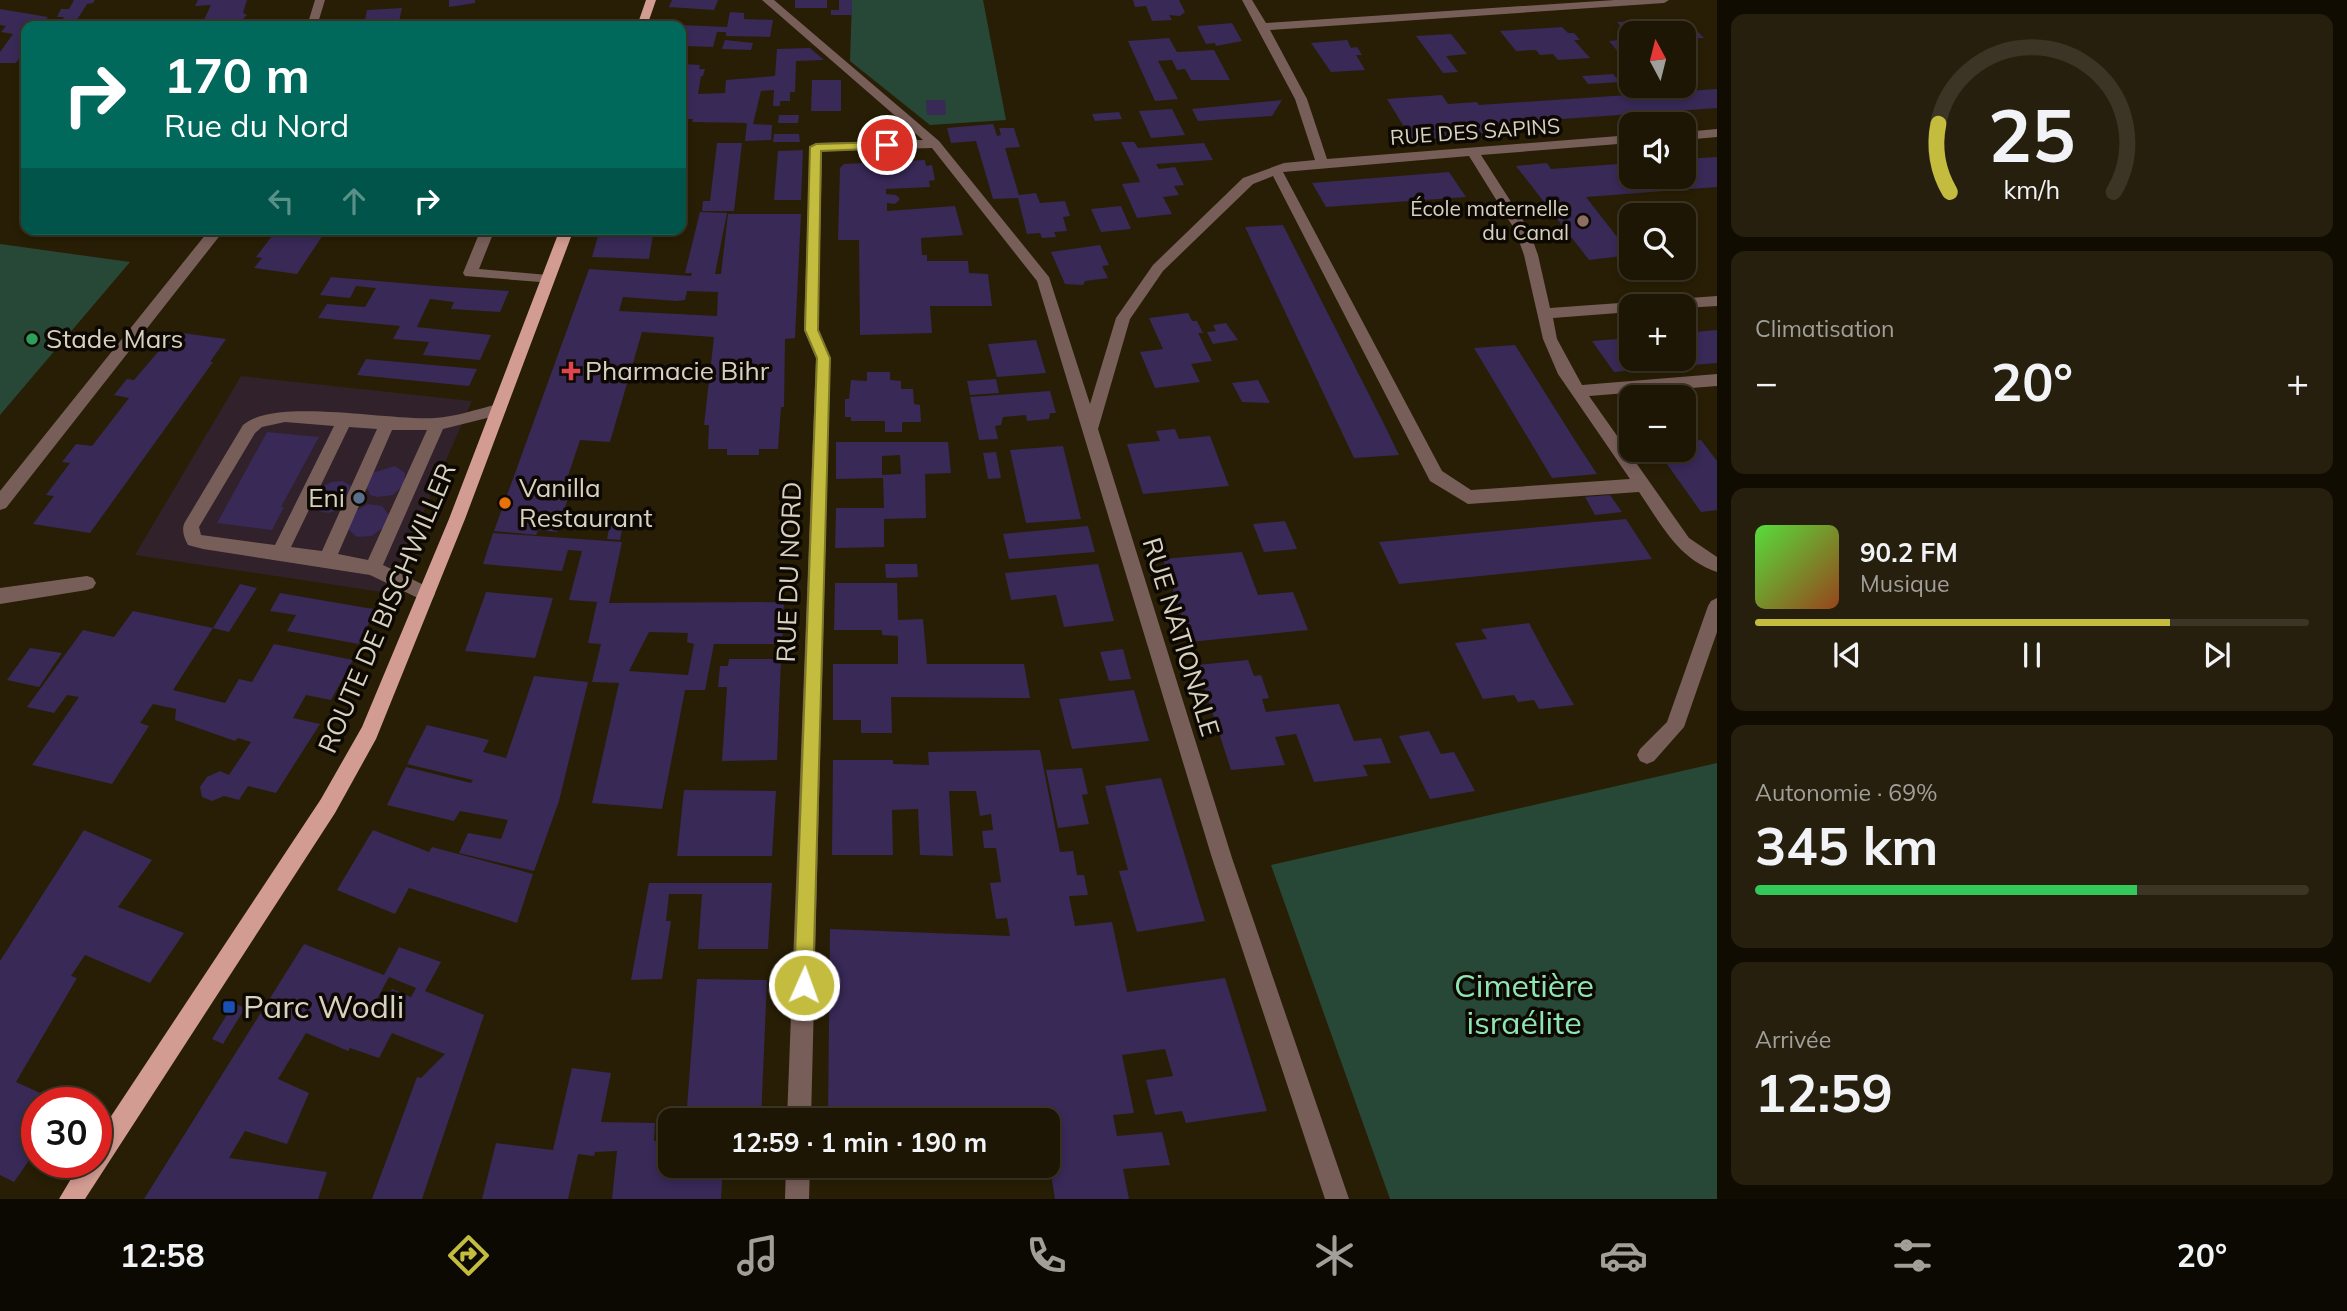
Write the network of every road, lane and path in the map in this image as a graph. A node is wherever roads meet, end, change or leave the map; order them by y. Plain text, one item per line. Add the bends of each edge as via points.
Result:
1 (320, 0) edge
2 (651, 0) edge
3 (767, 0) edge
4 (1247, 0) edge
5 (1664, 0) edge
6 (314, 21) edge
7 (644, 21) edge
8 (1262, 27) junction
9 (1717, 133) edge
10 (1696, 135) edge
11 (1619, 140) edge
12 (935, 144) junction
13 (1472, 151) junction
14 (1322, 163) junction
15 (1276, 170) junction
16 (213, 235) edge
17 (486, 235) edge
18 (565, 235) edge
19 (548, 280) junction
20 (1717, 300) edge
21 (1696, 302) edge
22 (1619, 308) edge
23 (1543, 314) junction
24 (1717, 380) edge
25 (1576, 391) junction
26 (498, 410) junction
27 (345, 420) junction
28 (387, 424) junction
29 (437, 424) junction
30 (1090, 429) junction
31 (1642, 485) junction
32 (0, 503) edge
33 (279, 553) junction
34 (327, 558) junction
35 (1717, 565) edge
36 (373, 568) junction
37 (86, 583) dead end
38 (426, 594) junction
39 (0, 596) edge
40 (1717, 606) edge
41 (1647, 755) dead end
42 (799, 1108) edge
43 (112, 1136) edge
44 (85, 1178) edge
45 (798, 1178) edge
46 (71, 1199) edge
47 (797, 1199) edge
48 (1337, 1199) edge

1 - 6 street
2 - 7 main road
3 - 12 street, RUE NATIONALE
4 - 8 street
5 - 8 street
8 - 14 street via 1298,92
9 - 10 street
11 - 13 street, RUE DES SAPINS
12 - 30 street, RUE NATIONALE via 1044,279
12 - 42 street, RUE DU NORD via 816,147 811,330 823,358
13 - 14 street, RUE DES SAPINS
13 - 23 street via 1522,230
14 - 15 street, RUE DES SAPINS
15 - 30 street, RUE DES SAPINS via 1248,181 1158,268 1123,318
15 - 31 street via 1436,476 1468,497
16 - 32 street
17 - 19 street via 470,273
18 - 19 main road, ROUTE DE BISCHWILLER
19 - 26 main road, ROUTE DE BISCHWILLER
20 - 21 street
22 - 23 street
23 - 25 street
24 - 25 street
25 - 31 street
26 - 29 street
26 - 38 main road, ROUTE DE BISCHWILLER
27 - 28 street
27 - 33 street
27 - 33 street via 285,416 257,422 191,527 194,540
28 - 29 street
28 - 34 street
29 - 36 street
30 - 48 street, RUE NATIONALE via 1222,858
31 - 35 street via 1683,543
33 - 34 street
34 - 36 street
36 - 38 street
37 - 39 street
38 - 43 main road, ROUTE DE BISCHWILLER via 349,771
40 - 41 street via 1675,727
44 - 46 main road, ROUTE DE BISCHWILLER
45 - 47 street

